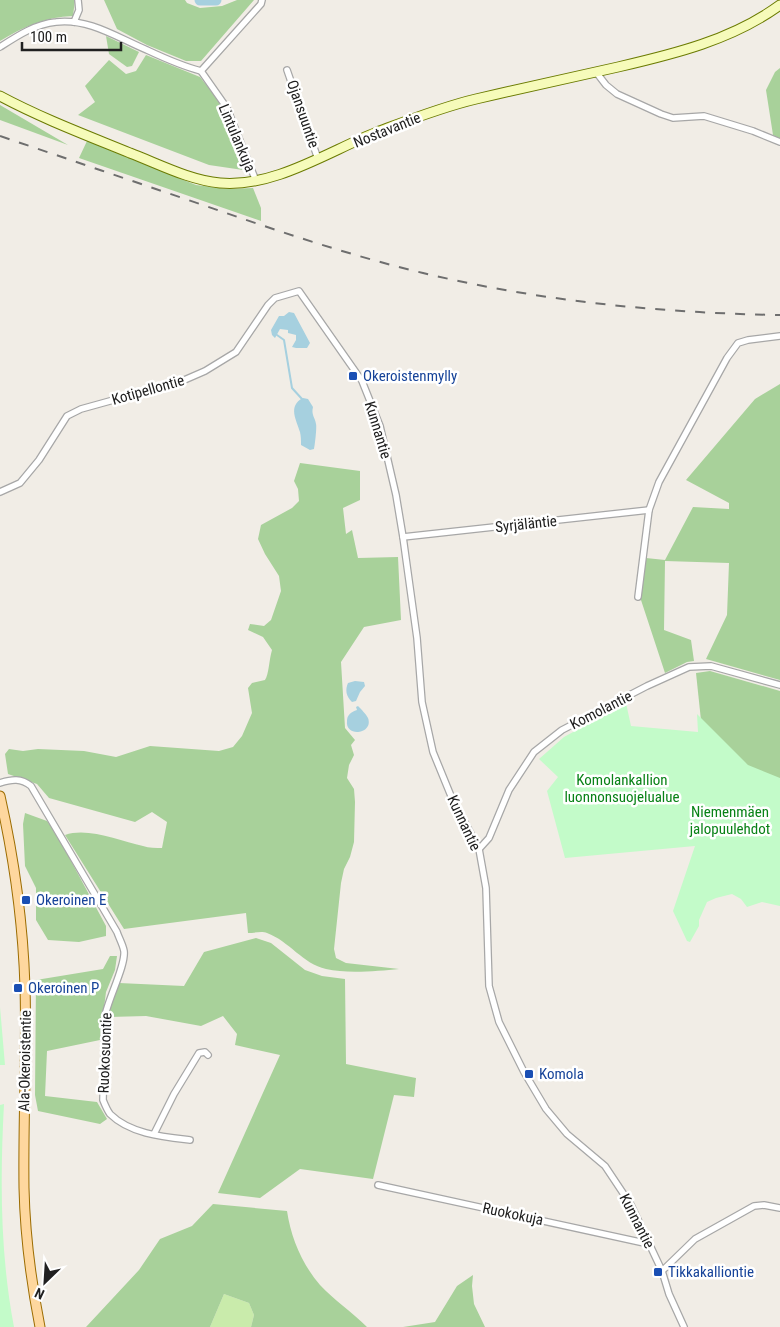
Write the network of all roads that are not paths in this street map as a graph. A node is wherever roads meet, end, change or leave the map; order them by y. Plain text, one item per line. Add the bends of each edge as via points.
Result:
1 (78, 0) edge
2 (262, 0) edge
3 (780, 5) edge
4 (74, 22) junction
5 (0, 47) edge
6 (287, 70) dead end
7 (201, 71) junction
8 (596, 72) junction
9 (0, 96) edge
10 (780, 142) edge
11 (318, 159) junction
12 (256, 180) junction
13 (299, 292) joint
14 (780, 336) edge
15 (0, 492) edge
16 (649, 510) junction
17 (403, 537) junction
18 (638, 598) dead end
19 (780, 685) edge
20 (0, 783) edge
21 (0, 796) edge
22 (478, 849) junction
23 (208, 1055) dead end
24 (154, 1134) junction
25 (190, 1140) dead end
26 (378, 1185) dead end
27 (780, 1208) edge
28 (648, 1244) junction
29 (662, 1271) junction
30 (40, 1327) edge
31 (684, 1327) edge

1 - 4 street
2 - 7 street
3 - 8 street, Nostavantie via 718,39
4 - 5 street via 36,27
4 - 7 street via 110,32
6 - 11 street, Ojansuuntie
7 - 12 street, Lintulankuja via 227,108
8 - 10 street via 617,94 661,114 673,118 704,116
8 - 11 street, Nostavantie via 473,100 424,115 374,133
9 - 12 street, Nostavantie via 188,176 221,183
11 - 12 street, Nostavantie
13 - 15 street, Kotipellontie via 275,298 236,352 205,371 67,416 20,483
13 - 17 street, Kunnantie via 362,381 380,426
14 - 16 street via 738,343 659,482
16 - 17 street, Syrjäläntie
16 - 18 street
17 - 22 street, Kunnantie via 422,702 433,752
19 - 22 street, Komolantie via 711,666 689,667 562,730 534,752 509,790 489,838
20 - 24 street, Ruokosuontie via 18,780 31,786 117,932 124,951 105,1016 103,1100 116,1119
21 - 30 main road, Ala-Okeroistentie via 18,895 24,950 24,1190 27,1245
22 - 28 street, Kunnantie via 486,888 489,986 499,1022 546,1109 567,1134 605,1166 631,1204
23 - 24 street via 199,1053
24 - 25 street, Ruokosuontie
26 - 28 street, Ruokokuja
27 - 29 street via 754,1206 695,1239
28 - 29 street, Kunnantie
29 - 31 street, Kunnantie

